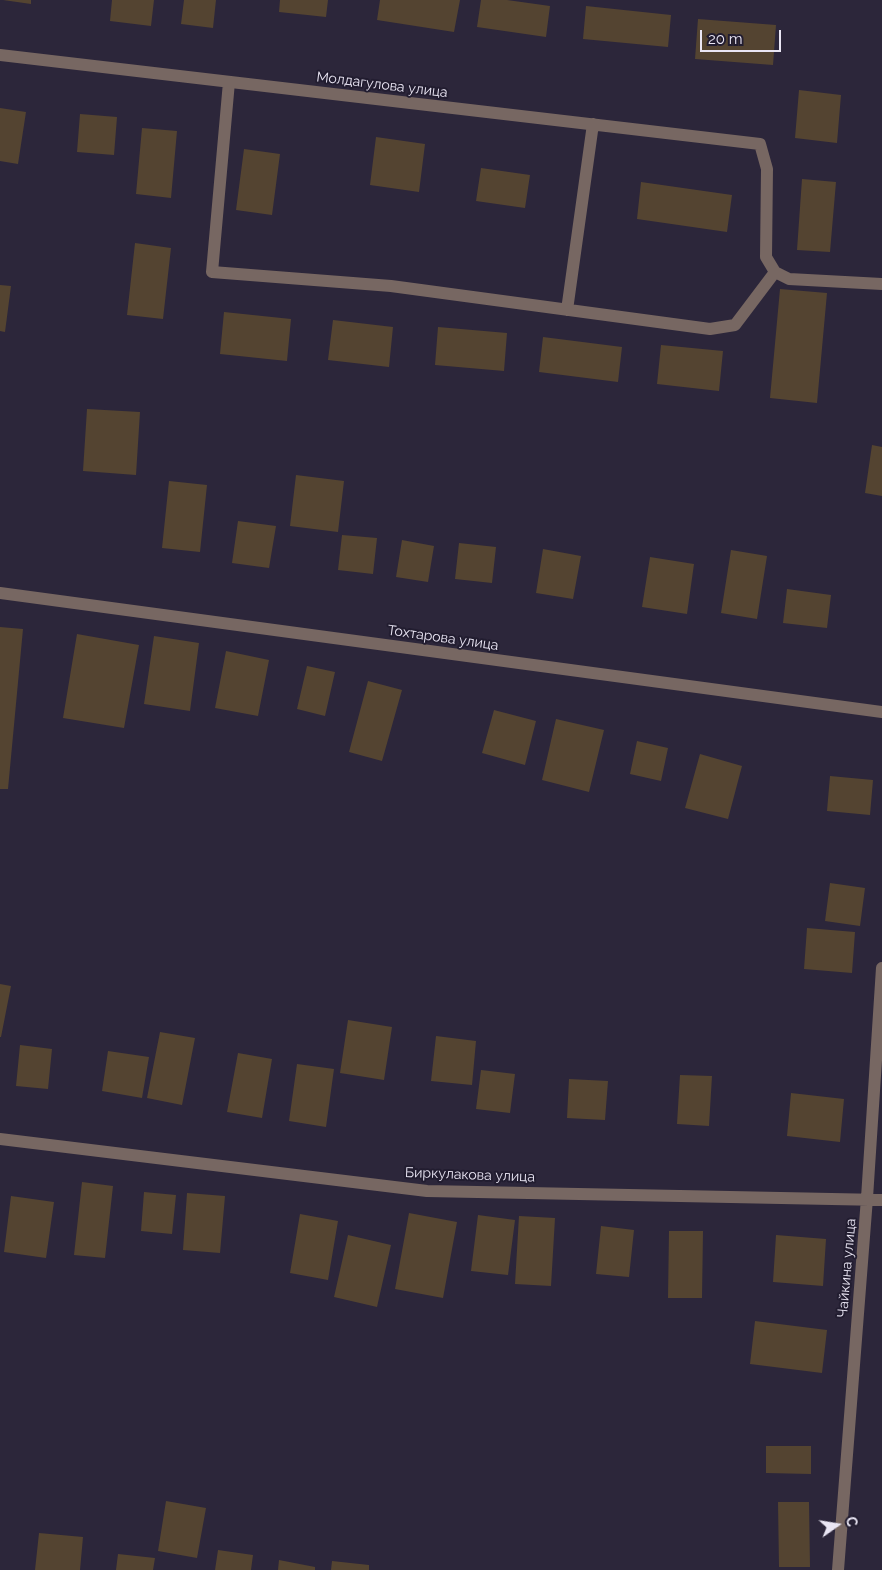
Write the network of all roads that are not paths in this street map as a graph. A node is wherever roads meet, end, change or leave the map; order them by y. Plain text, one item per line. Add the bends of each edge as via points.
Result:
1 (0, 55) edge
2 (229, 82) junction
3 (593, 124) junction
4 (775, 272) junction
5 (882, 284) edge
6 (567, 310) junction
7 (0, 593) edge
8 (882, 712) edge
9 (882, 968) edge
10 (0, 1139) edge
11 (867, 1198) junction
12 (882, 1200) edge
13 (838, 1570) edge

1 - 2 street, Молдагулова улица
2 - 3 street, Молдагулова улица
2 - 6 street via 212,272 391,286
3 - 4 street, Молдагулова улица via 760,144 767,169 766,257
3 - 6 street
4 - 5 street via 789,280
4 - 6 street via 735,325 710,329
7 - 8 street, Тохтарова улица
9 - 11 street, Чайкина улица
10 - 11 street, Биркулакова улица via 427,1191
11 - 12 street, Биркулакова улица
11 - 13 street, Чайкина улица

